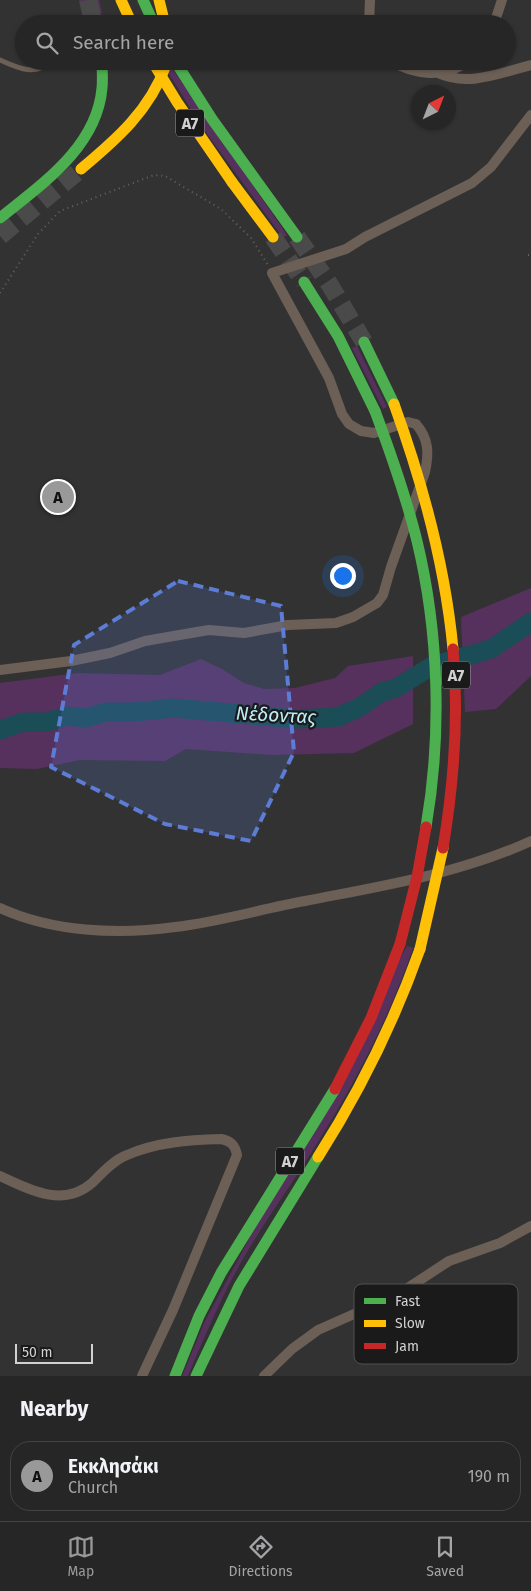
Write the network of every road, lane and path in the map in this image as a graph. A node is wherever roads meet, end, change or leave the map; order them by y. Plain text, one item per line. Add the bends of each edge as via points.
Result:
1 (121, 0) edge
2 (143, 0) edge
3 (159, 0) edge
4 (370, 0) edge
5 (502, 0) edge
6 (128, 15) edge
7 (150, 15) edge
8 (163, 15) edge
9 (369, 15) edge
10 (497, 15) edge
11 (0, 60) edge
12 (531, 65) edge
13 (15, 66) edge
14 (516, 69) edge
15 (103, 70) edge
16 (157, 70) edge
17 (164, 70) edge
18 (181, 70) edge
19 (411, 70) edge
20 (450, 70) edge
21 (512, 70) edge
22 (438, 73) junction
23 (531, 115) edge
24 (81, 169) tunnel mouth
25 (0, 218) edge
26 (273, 237) tunnel mouth
27 (297, 237) tunnel mouth
28 (272, 273) junction
29 (304, 282) tunnel mouth
30 (0, 293) edge
31 (364, 342) tunnel mouth
32 (0, 670) edge
33 (531, 841) edge
34 (0, 908) edge
35 (0, 1176) edge
36 (531, 1226) edge
37 (413, 1284) edge
38 (354, 1314) edge
39 (142, 1376) edge
40 (175, 1376) edge
41 (196, 1376) edge
42 (264, 1376) edge

1 - 6 highway
2 - 7 highway
3 - 8 highway
4 - 9 street
5 - 10 street
11 - 13 lane
12 - 14 street
15 - 25 highway via 102,104 80,147 63,166
16 - 26 highway, Α7, bridge
17 - 24 highway via 140,116
18 - 27 highway, Α7
19 - 22 street
20 - 22 street
21 - 22 street via 473,80 452,79
23 - 28 street via 490,167 472,183 346,249
28 - 30 path via 251,238 221,208 165,176 154,174 60,211 38,234
28 - 32 street via 329,378 342,414 350,424 360,431 374,433 408,422 416,424 426,438 428,456 425,472 383,595 377,603 353,618 336,623 288,625 244,633 209,630 145,640 110,653 72,661
29 - 40 highway, Α7, bridge via 338,336 376,411 414,531 433,627 436,752 430,812 417,884 382,995 353,1057 229,1259 198,1318
31 - 41 highway, Α7, bridge via 394,404 436,534 452,624 457,687 456,753 449,816 437,886 401,1002 371,1065 326,1144 247,1268
33 - 34 street via 425,878 175,927 126,930 69,927 23,919
35 - 39 street via 37,1192 68,1196 83,1190 125,1156 145,1148 221,1139 236,1148 237,1155
36 - 37 street via 500,1243 444,1263
38 - 42 street via 318,1330

